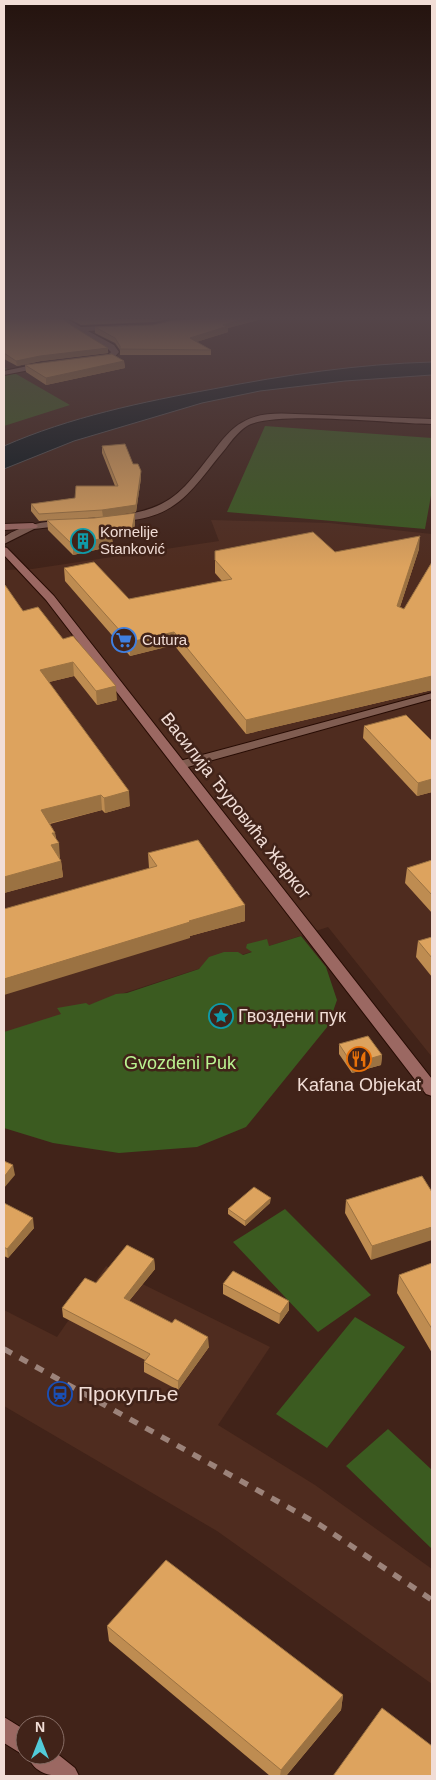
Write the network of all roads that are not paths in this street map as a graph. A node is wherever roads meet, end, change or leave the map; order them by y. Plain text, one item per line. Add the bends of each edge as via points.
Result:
1 (432, 422) edge
2 (106, 520) edge
3 (79, 522) edge
4 (33, 526) junction
5 (4, 527) edge
6 (4, 541) edge
7 (4, 550) edge
8 (4, 565) edge
9 (25, 571) junction
10 (432, 696) edge
11 (180, 765) junction
12 (432, 1090) edge
13 (4, 1729) edge
14 (15, 1737) edge
15 (52, 1765) edge
16 (67, 1776) edge

1 - 2 street via 296,416 273,416 252,421 240,427 226,442 178,501 146,515
3 - 4 street
4 - 5 main road
4 - 6 street via 17,531
7 - 9 main road, Василија Ђуровића Жарког
8 - 9 main road
9 - 11 main road, Василија Ђуровића Жарког via 50,598
10 - 11 street
11 - 12 main road, Василија Ђуровића Жарког
13 - 14 main road
15 - 16 main road

